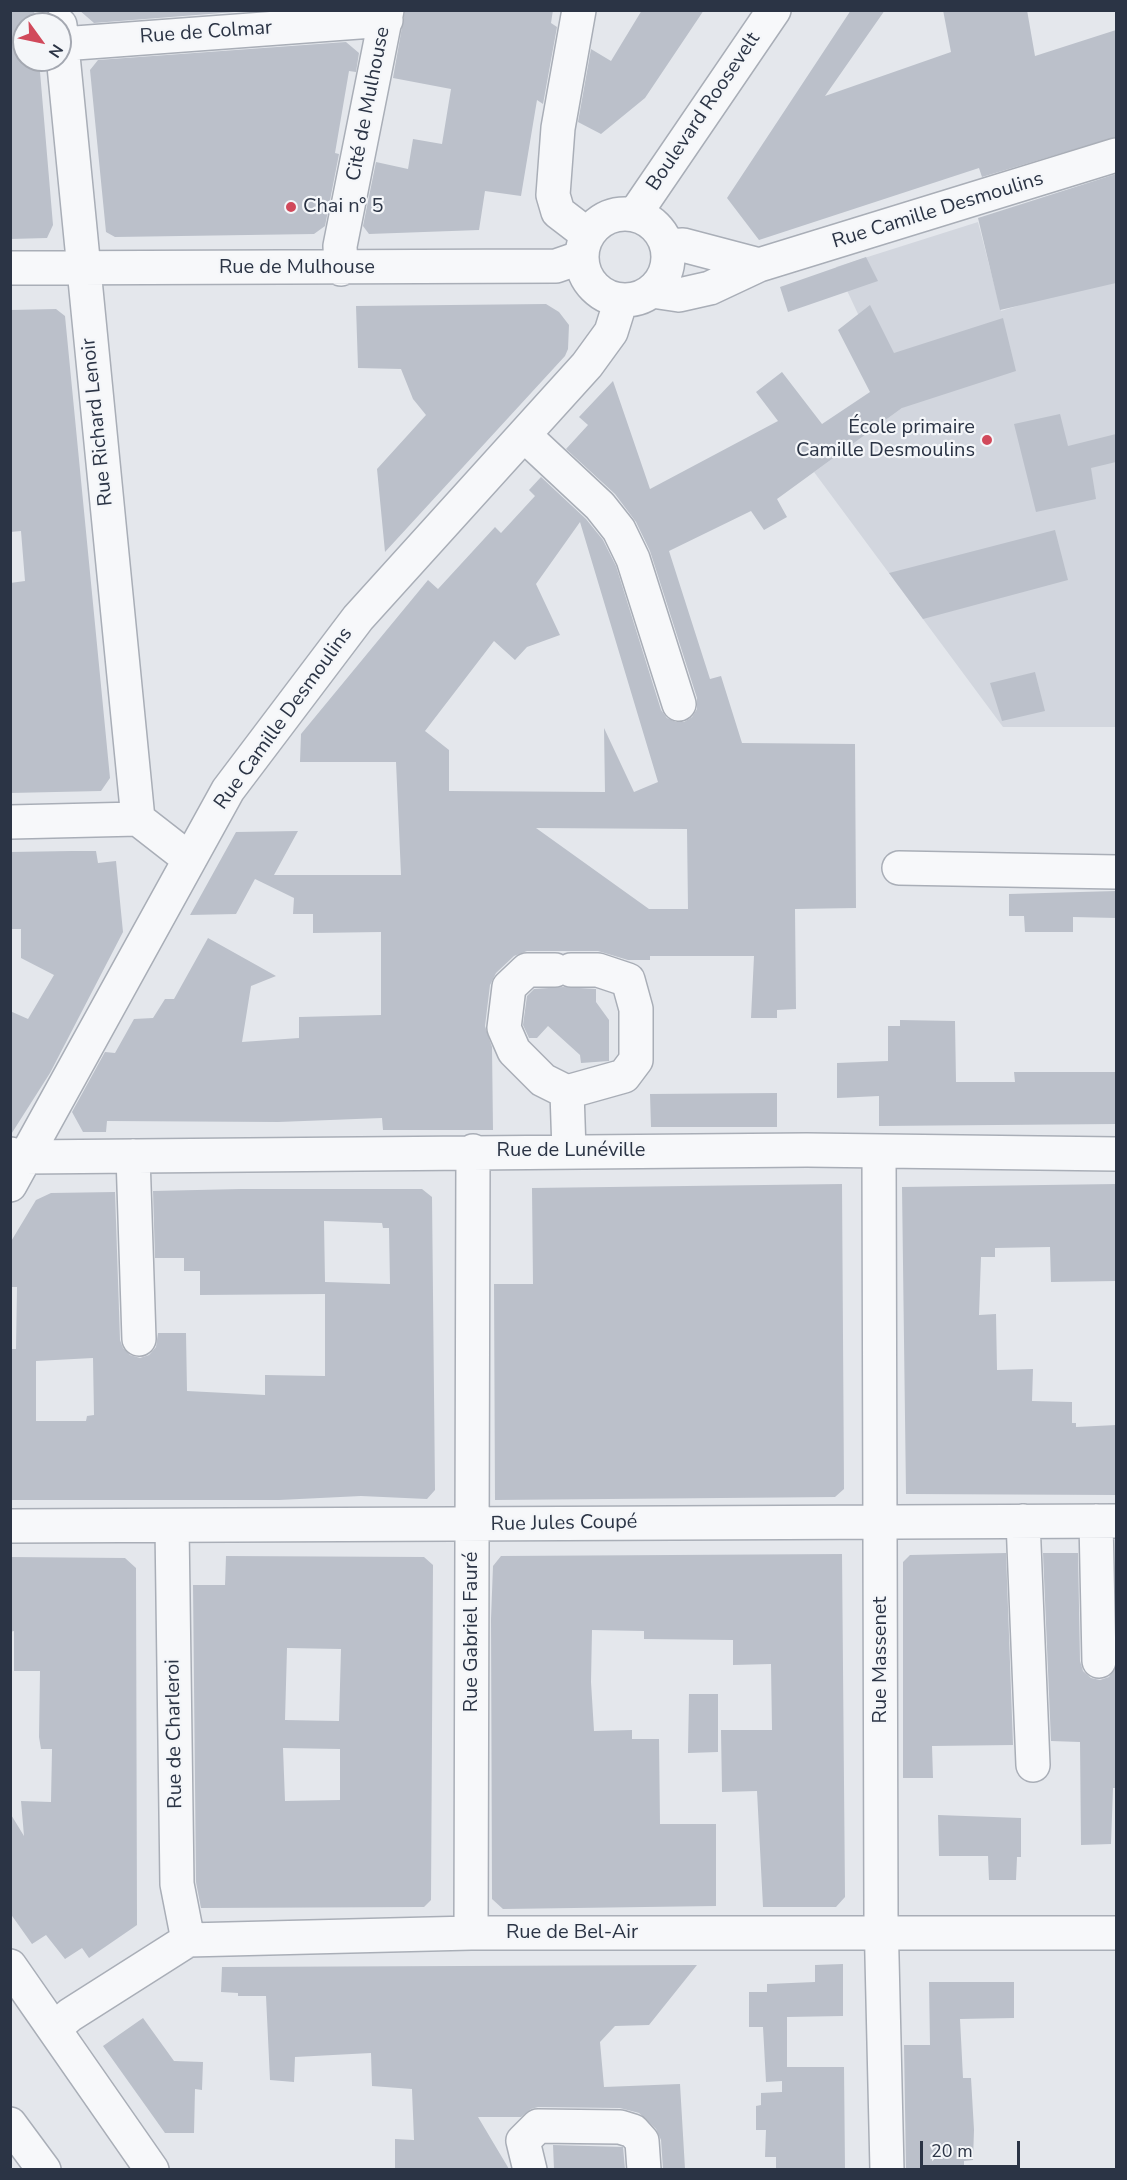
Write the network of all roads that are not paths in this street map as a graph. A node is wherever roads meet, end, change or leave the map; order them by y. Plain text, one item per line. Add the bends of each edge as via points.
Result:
1 (579, 10) edge
2 (774, 10) edge
3 (386, 15) edge
4 (72, 30) edge
5 (65, 72) edge
6 (1116, 155) edge
7 (635, 214) junction
8 (585, 246) junction
9 (667, 246) junction
10 (759, 265) junction
11 (83, 267) junction
12 (10, 268) edge
13 (341, 269) junction
14 (652, 291) junction
15 (621, 300) junction
16 (524, 435) junction
17 (679, 704) dead end
18 (138, 819) junction
19 (10, 822) edge
20 (188, 858) junction
21 (899, 868) dead end
22 (1116, 872) edge
23 (567, 1092) junction
24 (473, 1151) junction
25 (569, 1151) junction
26 (879, 1151) junction
27 (1116, 1154) edge
28 (133, 1156) junction
29 (15, 1165) edge
30 (139, 1339) dead end
31 (880, 1521) junction
32 (1023, 1521) junction
33 (1106, 1521) edge
34 (472, 1525) junction
35 (10, 1526) edge
36 (172, 1527) junction
37 (1099, 1661) dead end
38 (1034, 1765) dead end
39 (471, 1933) junction
40 (1116, 1933) edge
41 (882, 1934) junction
42 (188, 1940) junction
43 (10, 1966) edge
44 (55, 2028) junction
45 (10, 2124) edge
46 (44, 2169) edge
47 (152, 2169) edge
48 (530, 2169) edge
49 (644, 2169) edge
50 (887, 2169) edge

1 - 8 street via 558,128 553,195 558,212
2 - 7 street, Boulevard Roosevelt
3 - 4 street, Rue de Colmar
3 - 13 street, Cité de Mulhouse via 340,246
5 - 11 street, Rue Richard Lenoir
6 - 10 street, Rue Camille Desmoulins
7 - 8 street via 608,217
7 - 9 street via 655,226
8 - 13 street, Rue de Mulhouse via 556,266
8 - 15 street via 589,281 608,297
9 - 10 street via 683,245
9 - 14 street via 666,270
10 - 14 street, Rue Camille Desmoulins via 710,288 679,295
11 - 12 street, Rue de Mulhouse
11 - 13 street, Rue de Mulhouse
11 - 18 street, Rue Richard Lenoir
14 - 15 street
15 - 16 street, Rue Camille Desmoulins via 611,332
16 - 17 street via 600,506 619,530 633,559
16 - 20 street, Rue Camille Desmoulins via 358,618 228,789
18 - 19 street
18 - 20 street
20 - 29 street, Rue Camille Desmoulins
21 - 22 street
23 - 23 street via 543,1080 514,1051 504,1028 509,987 527,970 598,970 628,980 636,1009 636,1060 624,1076
23 - 25 street
24 - 25 street, Rue de Lunéville
24 - 28 street, Rue de Lunéville
24 - 34 street, Rue Gabriel Fauré
25 - 26 street, Rue de Lunéville
26 - 27 street, Rue de Lunéville
26 - 31 street, Rue Massenet
28 - 29 street, Rue de Lunéville
28 - 30 street
31 - 32 street, Rue Jules Coupé
31 - 34 street, Rue Jules Coupé
31 - 41 street, Rue Massenet
32 - 33 street, Rue Jules Coupé
32 - 38 street
33 - 37 street
34 - 36 street, Rue Jules Coupé
34 - 39 street, Rue Gabriel Fauré
35 - 36 street, Rue Jules Coupé
36 - 42 street, Rue de Charleroi via 177,1884
39 - 41 street, Rue de Bel-Air
39 - 42 street, Rue de Bel-Air
40 - 41 street, Rue de Bel-Air
41 - 50 street, Rue Massenet
42 - 44 street
43 - 44 street
44 - 47 street
45 - 46 street
48 - 49 street via 523,2141 538,2126 633,2130 642,2141

